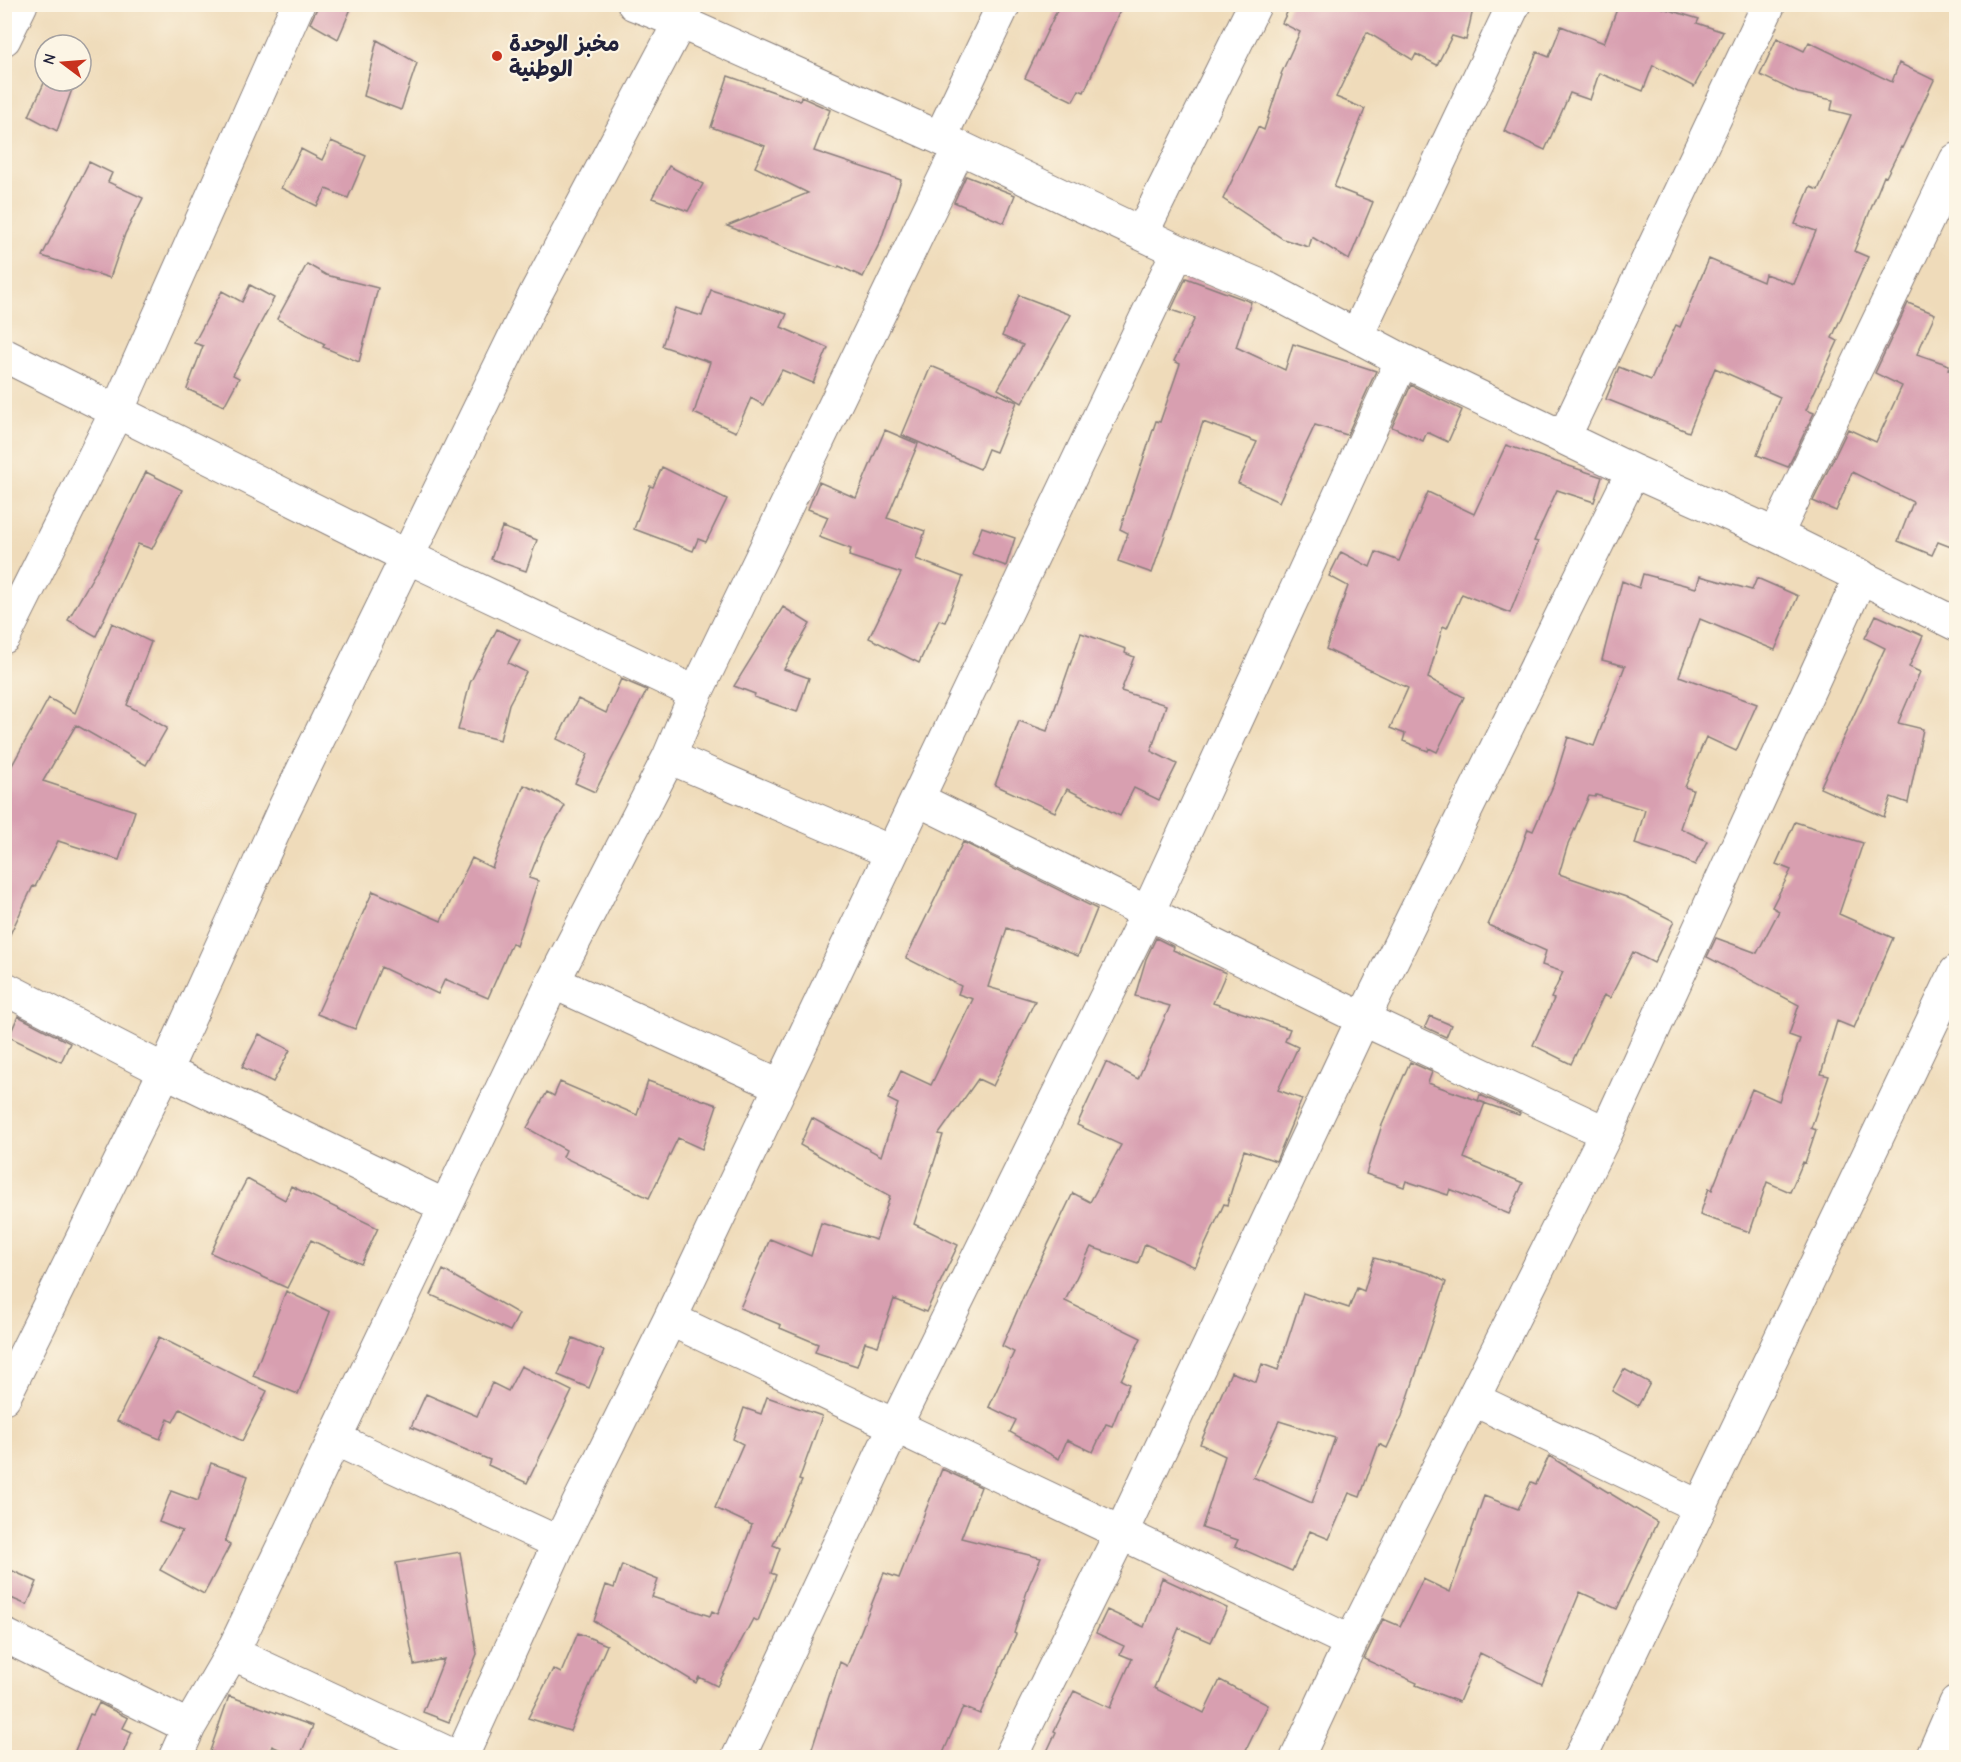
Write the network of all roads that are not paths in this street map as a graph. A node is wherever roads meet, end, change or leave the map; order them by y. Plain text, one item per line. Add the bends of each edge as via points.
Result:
1 (21, 4) edge
2 (298, 4) edge
3 (634, 4) edge
4 (1004, 4) edge
5 (1255, 4) edge
6 (1514, 4) edge
7 (1769, 4) edge
8 (684, 13) edge
9 (4, 39) edge
10 (950, 143) junction
11 (1956, 160) edge
12 (1142, 233) junction
13 (1178, 251) junction
14 (1357, 335) junction
15 (4, 355) edge
16 (1402, 360) junction
17 (117, 411) junction
18 (1564, 437) junction
19 (1633, 471) junction
20 (1776, 535) junction
21 (408, 557) junction
22 (1860, 576) junction
23 (1956, 624) edge
24 (4, 637) edge
25 (696, 693) junction
26 (669, 757) junction
27 (917, 799) junction
28 (891, 852) junction
29 (1148, 912) junction
30 (1956, 972) edge
31 (553, 982) junction
32 (4, 988) edge
33 (1363, 1019) junction
34 (165, 1071) junction
35 (781, 1086) junction
36 (1606, 1133) junction
37 (445, 1206) junction
38 (670, 1319) junction
39 (4, 1397) edge
40 (1473, 1400) junction
41 (895, 1426) junction
42 (335, 1439) junction
43 (1700, 1507) junction
44 (1121, 1533) junction
45 (559, 1543) junction
46 (4, 1635) edge
47 (1351, 1642) junction
48 (232, 1653) junction
49 (1956, 1703) edge
50 (189, 1727) junction
51 (1580, 1757) edge
52 (175, 1758) edge
53 (460, 1758) edge
54 (738, 1758) edge
55 (1010, 1758) edge
56 (1297, 1758) edge
57 (1932, 1758) edge

1 - 9 street
2 - 17 street
3 - 8 street
4 - 10 street
5 - 12 street
6 - 14 street
7 - 18 street
8 - 10 street
8 - 21 street via 536,293
10 - 12 street
10 - 25 street
11 - 20 street
12 - 13 street
13 - 14 street via 1268,289
13 - 27 street
14 - 16 street
15 - 17 street
16 - 18 street
16 - 29 street
17 - 21 street
17 - 24 street
18 - 19 street
19 - 20 street
19 - 33 street
20 - 22 street
21 - 25 street
21 - 34 street via 285,809
22 - 23 street
22 - 36 street
25 - 26 street
26 - 28 street
26 - 31 street
27 - 28 street
27 - 29 street
28 - 35 street
29 - 33 street
29 - 41 street
30 - 43 street
31 - 35 street
31 - 37 street
32 - 34 street
33 - 36 street
33 - 44 street
34 - 37 street
34 - 39 street
35 - 38 street
36 - 40 street
37 - 42 street
38 - 41 street
38 - 45 street
40 - 43 street
40 - 47 street
41 - 44 street
41 - 54 street
42 - 45 street
42 - 48 street
43 - 51 street
44 - 47 street
44 - 55 street
45 - 53 street
46 - 50 street
47 - 56 street
48 - 50 street
48 - 53 street
49 - 57 street
50 - 52 street

